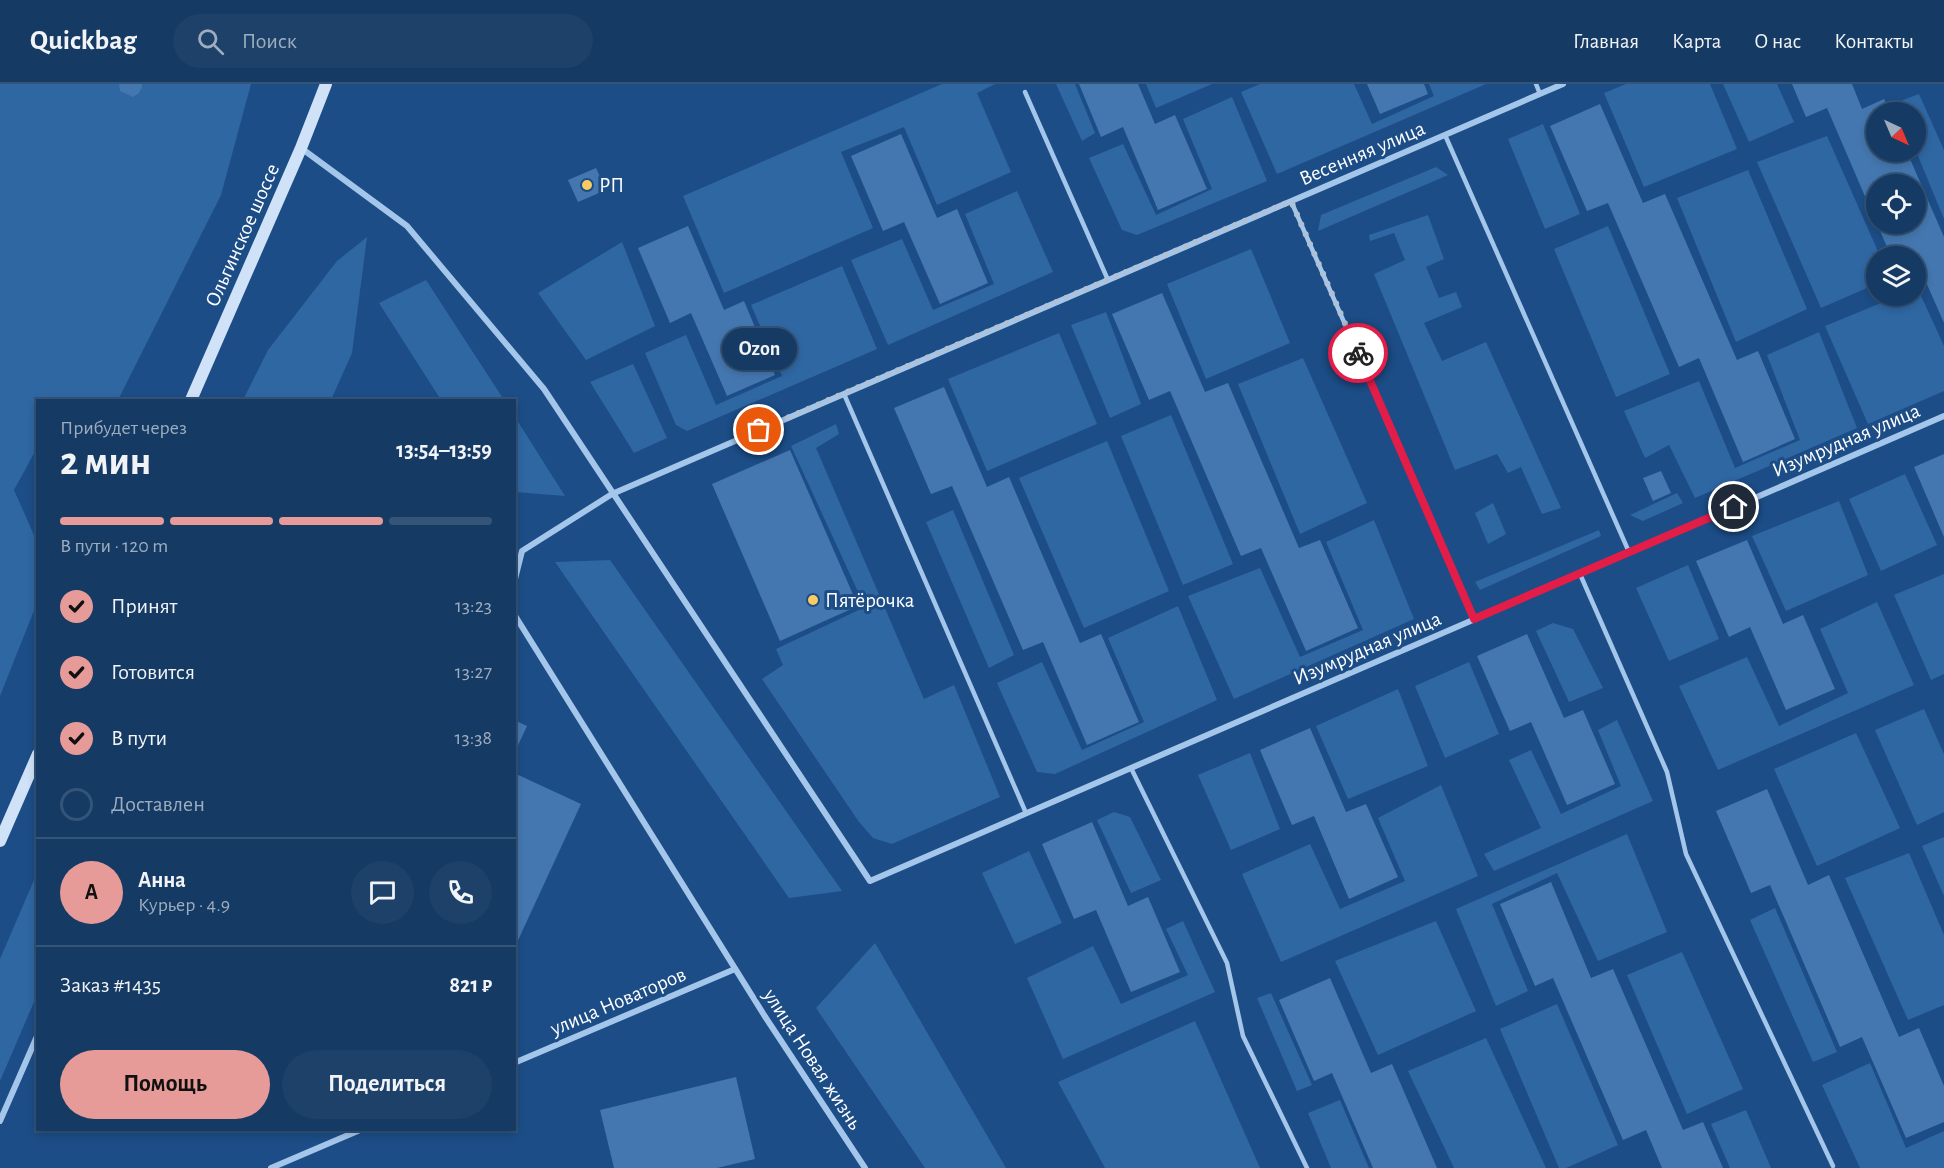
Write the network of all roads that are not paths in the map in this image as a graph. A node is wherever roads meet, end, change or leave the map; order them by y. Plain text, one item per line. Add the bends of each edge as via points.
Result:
1 (326, 84) edge
2 (1536, 84) edge
3 (1563, 84) edge
4 (1025, 92) dead end
5 (1540, 94) junction
6 (1445, 135) junction
7 (302, 148) junction
8 (1291, 201) junction
9 (1108, 280) junction
10 (844, 394) junction
11 (191, 399) edge
12 (1944, 416) edge
13 (612, 494) junction
14 (516, 550) edge
15 (522, 551) junction
16 (1629, 552) junction
17 (1580, 574) junction
18 (516, 575) edge
19 (516, 617) edge
20 (1474, 619) junction
21 (36, 759) edge
22 (1131, 768) junction
23 (1026, 813) junction
24 (0, 841) edge
25 (735, 969) junction
26 (36, 1039) edge
27 (516, 1062) edge
28 (0, 1121) edge
29 (358, 1131) edge
30 (1833, 1166) dead end
31 (271, 1168) edge
32 (865, 1168) edge
33 (1307, 1168) edge

1 - 7 main road, Ольгинское шоссе
2 - 5 lane
3 - 5 street, Весенняя улица
4 - 9 lane
5 - 6 street, Весенняя улица
6 - 8 street, Весенняя улица
6 - 16 lane
7 - 11 main road, Ольгинское шоссе
7 - 13 street via 407,226 544,389
8 - 9 street, Весенняя улица
8 - 20 lane
9 - 10 street, Весенняя улица
10 - 13 street, Весенняя улица
10 - 23 lane
12 - 16 street, Изумрудная улица
13 - 15 street, Весенняя улица
13 - 23 street, Изумрудная улица via 870,881
14 - 15 street
15 - 18 street
16 - 17 street, Изумрудная улица
17 - 20 street, Изумрудная улица
17 - 30 lane via 1667,772 1686,854
19 - 25 street, улица Новая жизнь
20 - 22 street, Изумрудная улица
21 - 24 main road
22 - 23 street, Изумрудная улица
22 - 33 lane via 1227,963 1243,1036
25 - 27 street, улица Новаторов
25 - 32 street, улица Новая жизнь
26 - 28 street
29 - 31 street

